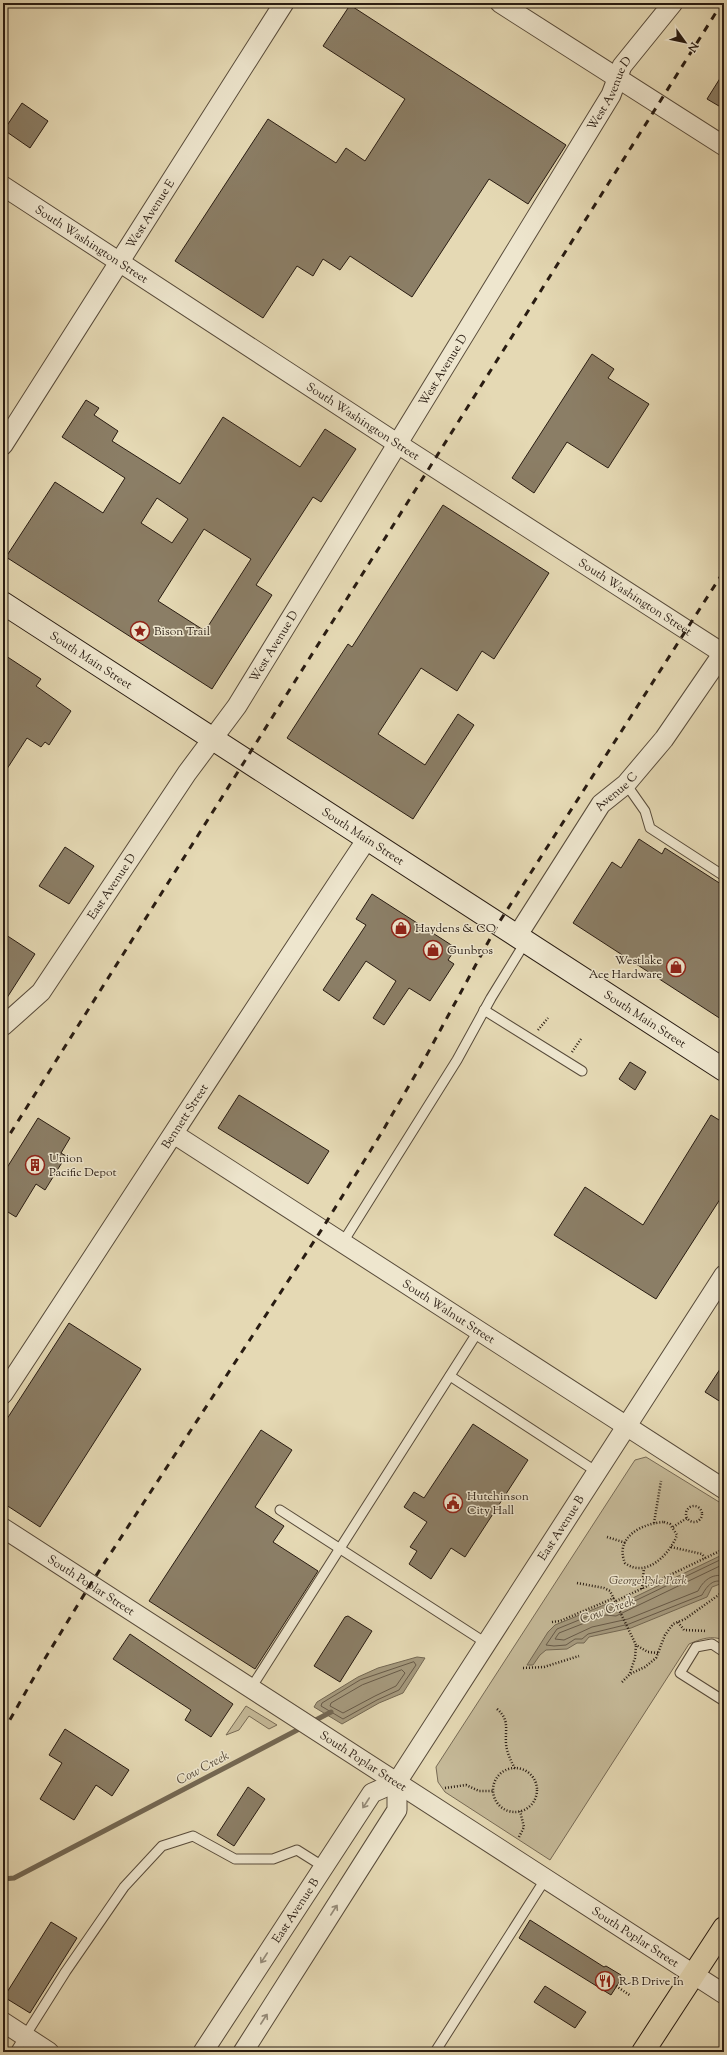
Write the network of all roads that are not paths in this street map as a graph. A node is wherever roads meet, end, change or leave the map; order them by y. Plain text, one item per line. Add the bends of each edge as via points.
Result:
1 (284, 3) edge
2 (500, 3) edge
3 (673, 3) edge
4 (617, 78) junction
5 (724, 146) edge
6 (3, 186) edge
7 (119, 262) junction
8 (398, 444) junction
9 (3, 445) edge
10 (3, 603) edge
11 (724, 653) edge
12 (213, 739) junction
13 (626, 784) junction
14 (367, 839) junction
15 (724, 876) edge
16 (522, 939) junction
17 (484, 1010) junction
18 (3, 1026) edge
19 (724, 1070) edge
20 (582, 1071) dead end
21 (174, 1134) junction
22 (342, 1242) junction
23 (724, 1275) edge
24 (479, 1330) junction
25 (450, 1376) junction
26 (3, 1394) edge
27 (627, 1426) junction
28 (597, 1472) junction
29 (724, 1489) edge
30 (280, 1510) dead end
31 (3, 1528) edge
32 (340, 1549) junction
33 (486, 1643) junction
34 (724, 1652) edge
35 (251, 1688) junction
36 (724, 1701) edge
37 (397, 1782) junction
38 (324, 1867) junction
39 (546, 1878) junction
40 (724, 1928) edge
41 (694, 1974) junction
42 (724, 1994) edge
43 (3, 2022) edge
44 (25, 2036) junction
45 (15, 2052) edge
46 (49, 2052) edge
47 (203, 2052) edge
48 (243, 2052) edge
49 (435, 2052) edge
50 (643, 2052) edge

1 - 7 street, West Avenue E
2 - 4 street
3 - 4 street, West Avenue D via 622,66
4 - 5 street
4 - 8 street, West Avenue D via 612,95
6 - 7 street, South Washington Street
7 - 8 street, South Washington Street
7 - 9 street, West Avenue E
8 - 11 street, South Washington Street
8 - 12 street, West Avenue D via 237,706
10 - 12 street, South Main Street
11 - 13 street, Avenue C via 664,739
12 - 14 street, South Main Street
12 - 18 street, East Avenue D via 187,773 41,992
13 - 15 lane via 645,812 650,828
13 - 16 street, Avenue C via 601,804
14 - 16 street, South Main Street
14 - 21 street, Bennett Street via 255,1006
16 - 17 lane
16 - 19 street, South Main Street
17 - 20 lane
17 - 22 lane via 457,1060
21 - 22 street, South Walnut Street
21 - 26 street, Bennett Street
22 - 24 street, South Walnut Street
23 - 27 street, East Avenue B
24 - 25 lane
24 - 27 street, South Walnut Street
25 - 28 lane
25 - 32 lane
27 - 28 street, East Avenue B
27 - 29 street, South Walnut Street
28 - 33 street, East Avenue B
30 - 32 lane
31 - 35 street, South Poplar Street
32 - 33 lane
32 - 35 lane
33 - 37 street, East Avenue B
34 - 36 lane via 712,1644 696,1647 680,1673
35 - 37 street, South Poplar Street
37 -> 38 street, East Avenue B via 372,1793
37 - 39 street, South Poplar Street
48 -> 37 street via 398,1810
38 - 44 lane via 296,1850 273,1859 235,1859 193,1836 162,1846 124,1887
38 -> 47 street, East Avenue B
39 - 41 street, South Poplar Street
39 - 49 lane
40 - 41 main road
41 - 42 street, South Poplar Street
41 - 50 main road
43 - 44 street
44 - 45 lane
44 - 46 street

